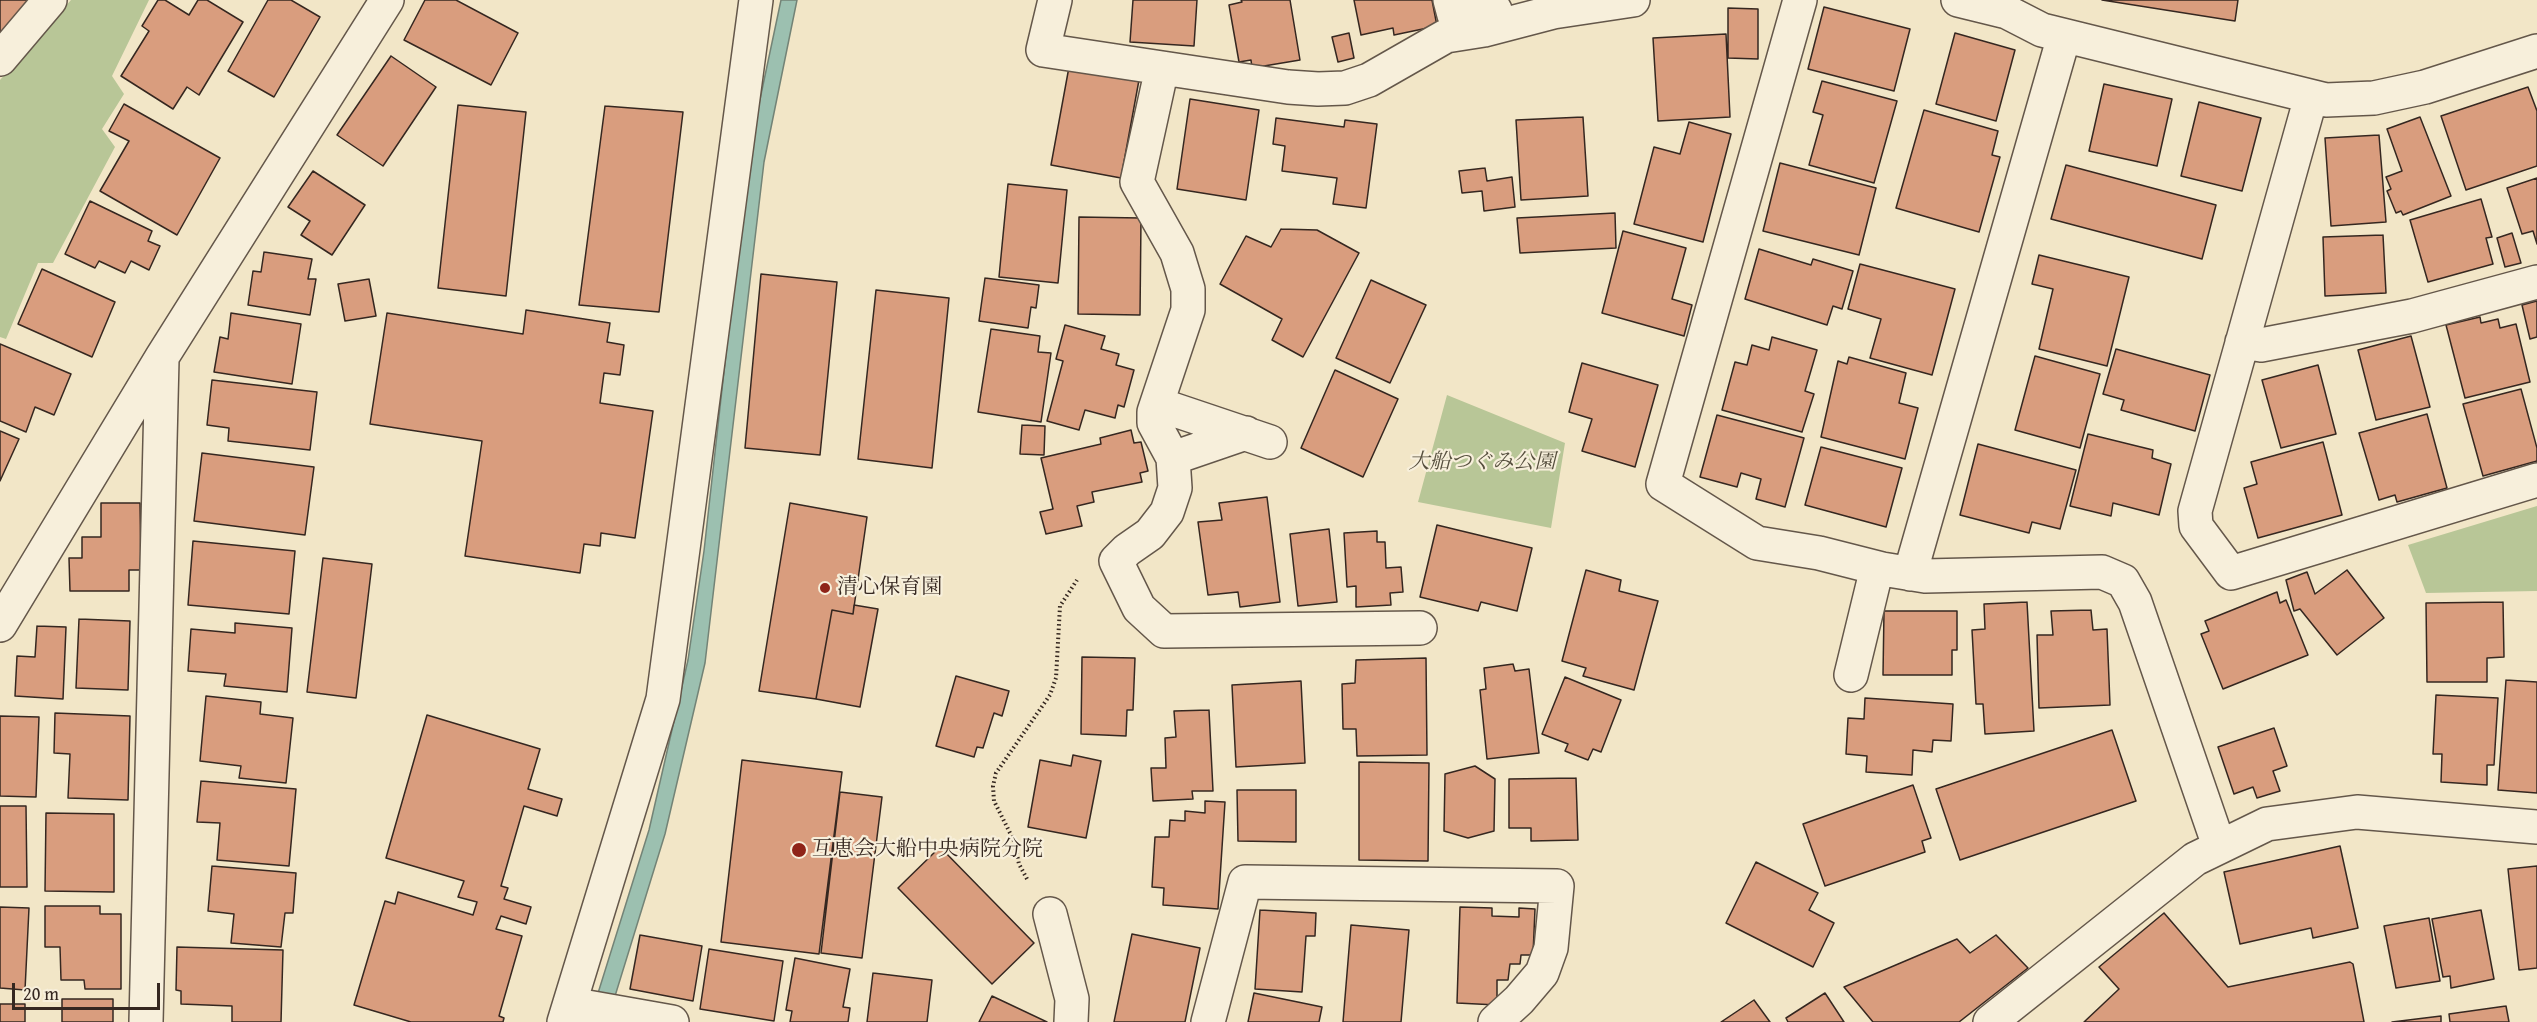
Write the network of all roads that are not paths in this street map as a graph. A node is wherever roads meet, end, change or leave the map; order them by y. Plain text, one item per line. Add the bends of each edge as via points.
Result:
1 (50, 0) edge
2 (387, 0) edge
3 (756, 0) edge
4 (1055, 0) edge
5 (1450, 0) edge
6 (1633, 0) edge
7 (1800, 0) edge
8 (1958, 0) edge
9 (1556, 4) edge
10 (2064, 36) junction
11 (2537, 51) edge
12 (0, 59) edge
13 (1162, 68) junction
14 (2311, 97) junction
15 (2537, 282) edge
16 (2242, 342) junction
17 (162, 357) junction
18 (1157, 404) junction
19 (1173, 458) junction
20 (2537, 480) edge
21 (1877, 568) junction
22 (1910, 574) junction
23 (0, 625) edge
24 (1420, 628) dead end
25 (1851, 675) dead end
26 (2537, 827) edge
27 (2219, 846) junction
28 (1050, 914) road end
29 (567, 1013) edge
30 (146, 1022) edge
31 (672, 1022) edge
32 (1071, 1022) edge
33 (1208, 1022) edge
34 (1495, 1022) edge
35 (1990, 1022) edge

1 - 12 street
2 - 17 street
3 - 29 street via 663,699
4 - 13 street via 1043,50
5 - 9 street via 1454,15 1462,17
6 - 9 street
7 - 21 street via 1663,484 1757,543
8 - 10 street via 2007,12 2042,30
9 - 13 street via 1484,30 1446,36 1369,80 1345,88 1288,87
10 - 14 street
10 - 22 street
11 - 14 street via 2425,87 2374,98
13 - 18 street via 1137,182 1177,253 1188,289 1188,310
14 - 16 street
15 - 16 street via 2412,316 2261,345
16 - 20 street via 2195,512 2196,526 2231,573
17 - 23 street
17 - 30 street
18 - 19 street via 1155,423
18 - 19 street via 1258,438
19 - 24 street via 1175,488 1167,512 1149,534 1116,561 1139,608 1164,631
21 - 22 street
21 - 25 street
22 - 27 street via 2102,572 2123,581 2134,602
26 - 27 street via 2358,812 2266,824
27 - 35 street via 2195,859
28 - 32 street via 1072,999
29 - 31 street
33 - 34 street via 1245,882 1557,886 1551,948 1542,974

